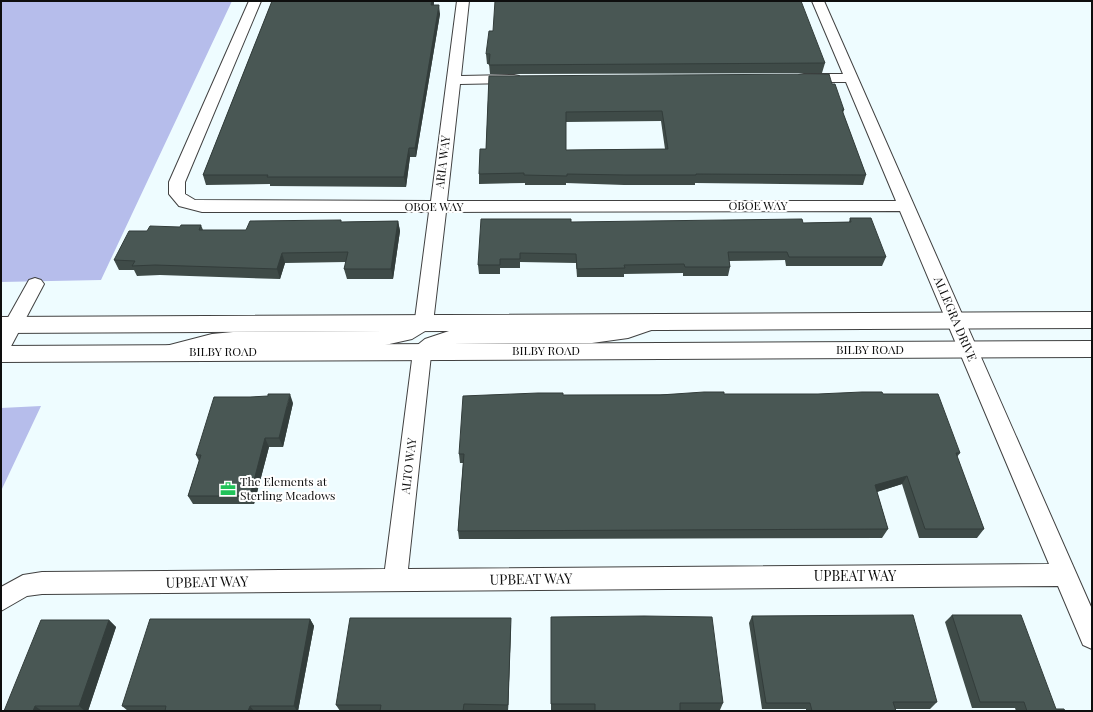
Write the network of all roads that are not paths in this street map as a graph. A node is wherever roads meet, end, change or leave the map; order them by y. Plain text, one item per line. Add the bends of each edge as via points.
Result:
1 (255, 1) edge
2 (462, 1) edge
3 (818, 1) edge
4 (787, 78) edge
5 (851, 78) junction
6 (525, 79) edge
7 (453, 80) junction
8 (906, 206) junction
9 (438, 207) junction
10 (35, 284) dead end
11 (1092, 320) edge
12 (956, 321) junction
13 (655, 322) junction
14 (424, 323) junction
15 (7, 325) edge
16 (1, 347) edge
17 (968, 349) junction
18 (1092, 349) edge
19 (168, 352) junction
20 (422, 352) junction
21 (1, 354) edge
22 (1065, 575) junction
23 (395, 581) junction
24 (1, 600) edge
25 (1092, 637) edge

1 - 9 street, OBOE WAY via 176,182 176,195 193,206 208,207
2 - 7 street, ARIA WAY
3 - 5 street, ALLEGRA DRIVE
4 - 5 street
5 - 8 street, ALLEGRA DRIVE
6 - 7 street
7 - 9 street, ARIA WAY
8 - 9 street, OBOE WAY
8 - 12 street, ALLEGRA DRIVE
9 - 14 street, ARIA WAY
10 - 15 street
11 - 12 street
12 - 13 street
12 - 17 street, ALLEGRA DRIVE
13 - 14 street
13 - 20 street via 628,331 592,336 452,337 436,341
14 - 15 street
14 - 19 street via 405,334 385,338 233,339 212,341
15 - 16 street
17 - 18 street, BILBY ROAD
17 - 20 street, BILBY ROAD
17 - 22 street, ALLEGRA DRIVE
19 - 20 street, BILBY ROAD
19 - 21 street, BILBY ROAD
20 - 23 street, ALTO WAY
22 - 23 street, UPBEAT WAY
22 - 25 street, ALLEGRA DRIVE
23 - 24 street, UPBEAT WAY via 42,583 23,586

